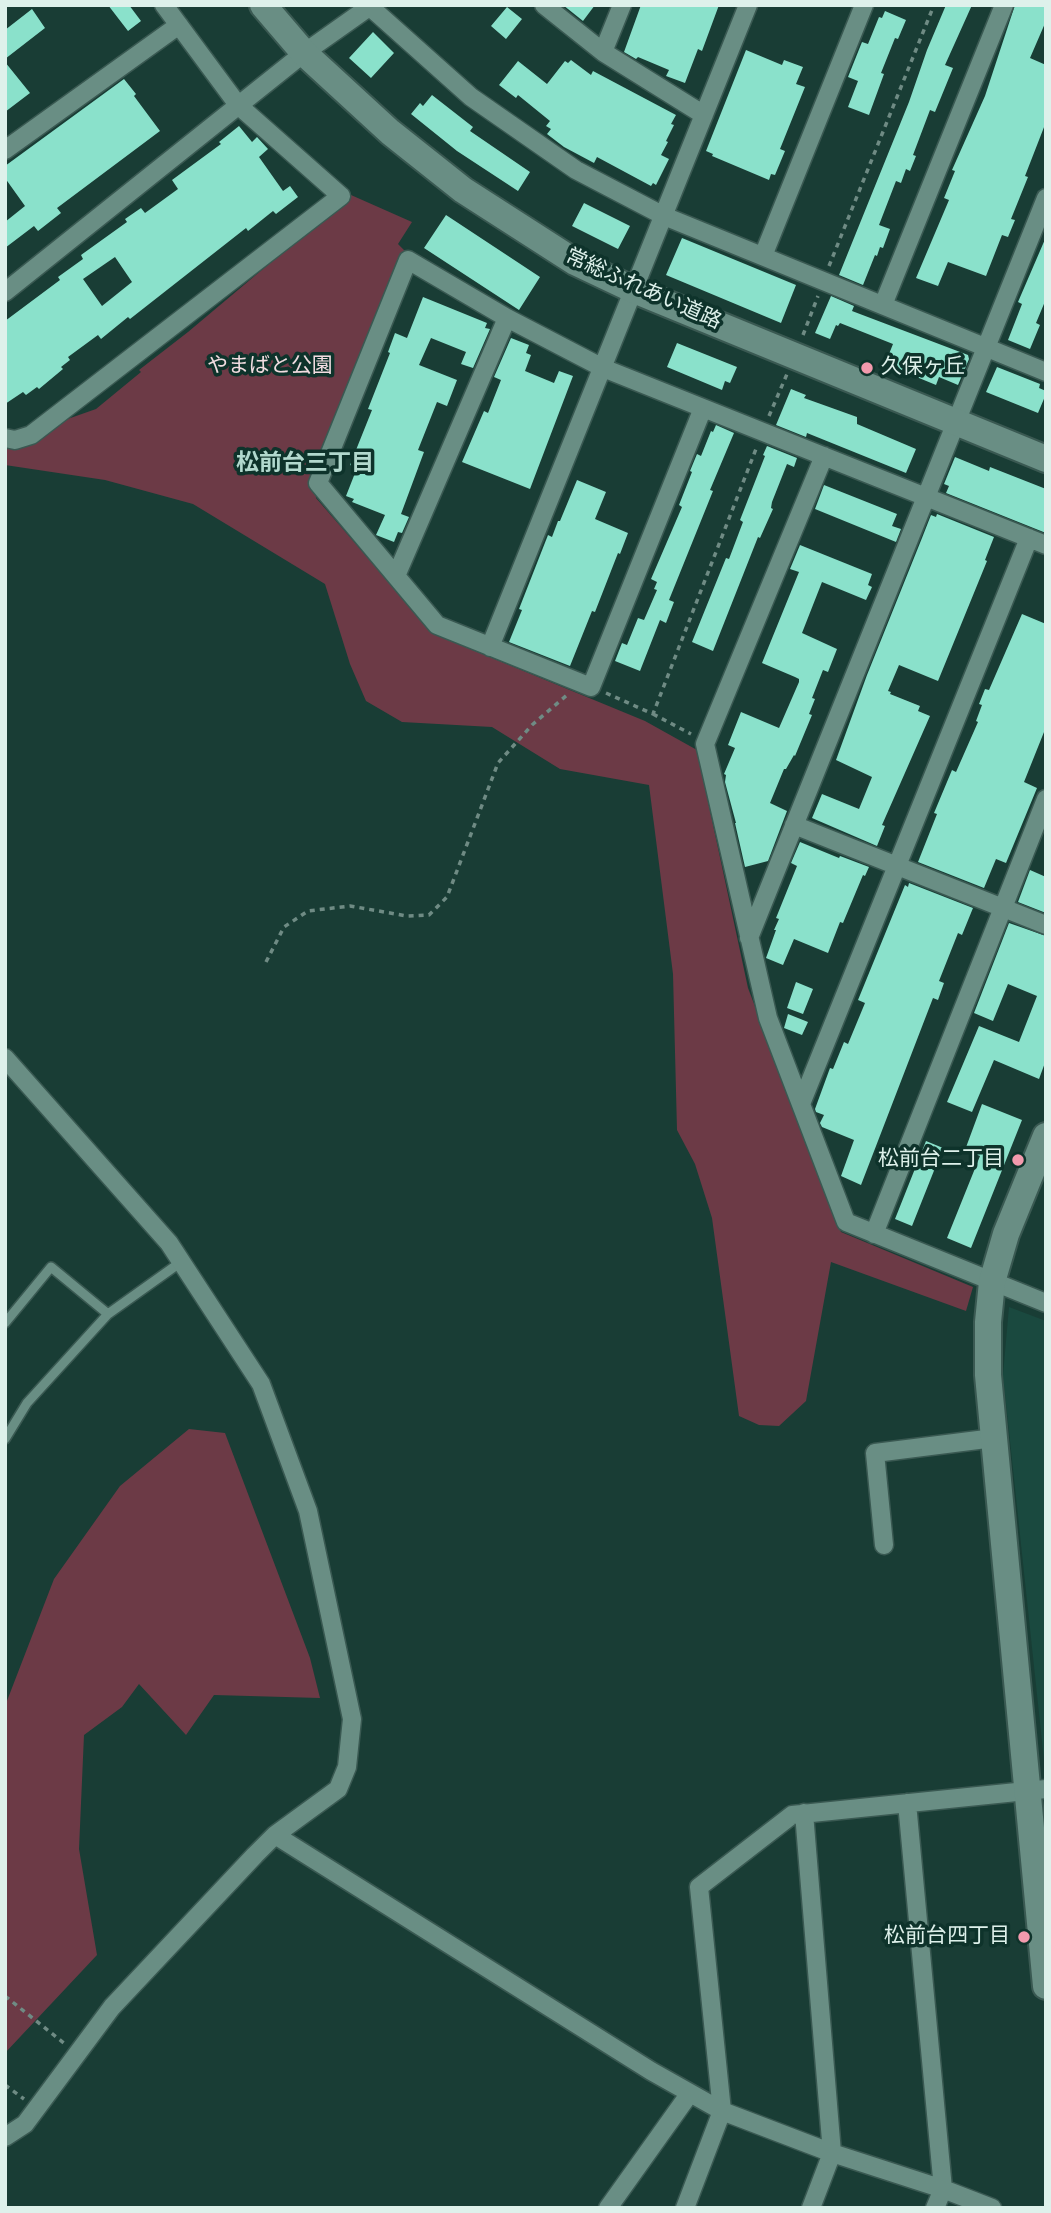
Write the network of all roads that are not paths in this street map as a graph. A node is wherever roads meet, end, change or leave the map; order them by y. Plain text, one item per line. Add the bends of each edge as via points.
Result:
1 (164, 5) edge
2 (263, 5) edge
3 (544, 5) edge
4 (622, 5) edge
5 (748, 5) edge
6 (864, 5) edge
7 (1004, 5) edge
8 (370, 6) edge
9 (179, 25) junction
10 (603, 52) junction
11 (304, 53) junction
12 (238, 105) junction
13 (704, 115) junction
14 (5, 150) edge
15 (1046, 198) edge
16 (664, 216) junction
17 (763, 256) junction
18 (634, 289) junction
19 (5, 292) edge
20 (883, 305) junction
21 (507, 318) junction
22 (986, 347) junction
23 (603, 368) junction
24 (1046, 372) edge
25 (703, 408) junction
26 (955, 423) junction
27 (5, 438) edge
28 (824, 456) junction
29 (1046, 459) edge
30 (926, 497) junction
31 (1037, 541) edge
32 (396, 576) junction
33 (490, 647) junction
34 (1046, 799) edge
35 (794, 825) junction
36 (897, 866) junction
37 (1002, 908) junction
38 (1046, 925) edge
39 (749, 938) junction
40 (5, 1058) edge
41 (801, 1104) junction
42 (1046, 1136) edge
43 (874, 1234) junction
44 (181, 1262) junction
45 (992, 1282) junction
46 (1046, 1303) edge
47 (108, 1314) junction
48 (5, 1323) edge
49 (994, 1438) junction
50 (5, 1439) edge
51 (884, 1545) dead end
52 (1037, 1790) edge
53 (907, 1803) junction
54 (804, 1813) junction
55 (275, 1835) junction
56 (1046, 1986) edge
57 (690, 2093) junction
58 (722, 2112) junction
59 (5, 2137) edge
60 (832, 2153) junction
61 (943, 2189) junction
62 (608, 2208) edge
63 (685, 2208) edge
64 (811, 2208) edge
65 (935, 2208) edge
66 (992, 2208) edge

1 - 9 street
2 - 11 street, 常総ふれあい道路
3 - 10 street
4 - 10 street
5 - 13 street
6 - 17 street
7 - 20 street
8 - 11 street
8 - 16 street via 471,97 576,170
9 - 12 street
9 - 14 street
10 - 13 street
11 - 12 street
11 - 18 street, 常総ふれあい道路 via 390,132 463,190 575,262
12 - 19 street
12 - 27 street via 341,196 31,435
13 - 16 street
15 - 22 street
16 - 17 street
16 - 18 street
17 - 20 street
18 - 23 street
18 - 26 street, 常総ふれあい道路
20 - 22 street
21 - 23 street
21 - 32 street
21 - 32 street via 408,260 318,483
22 - 24 street
22 - 26 street
23 - 25 street
23 - 33 street
25 - 28 street
25 - 33 street via 586,685
26 - 29 street, 常総ふれあい道路
26 - 30 street
28 - 30 street
28 - 39 street via 705,744
30 - 31 street
30 - 35 street
31 - 36 street
32 - 33 street via 437,625
34 - 37 street
35 - 36 street
35 - 39 street
36 - 37 street
36 - 41 street
37 - 38 street
37 - 43 street
39 - 41 street via 768,1018
40 - 44 street
41 - 43 street via 846,1222
42 - 45 street via 1006,1234
43 - 45 street
44 - 47 lane
44 - 55 street via 261,1384 308,1511 352,1719 347,1767 338,1789
45 - 46 street
45 - 49 street via 988,1375
47 - 48 lane via 51,1267
47 - 50 lane via 27,1403
49 - 51 street via 875,1453
49 - 52 street
52 - 53 street
52 - 56 street
53 - 54 street
53 - 61 street
54 - 58 street via 792,1815 699,1887
54 - 60 street
55 - 57 street
55 - 59 street via 112,2007 25,2124
57 - 58 street
57 - 62 street
58 - 60 street
58 - 63 street
60 - 61 street
60 - 64 street
61 - 65 street
61 - 66 street

